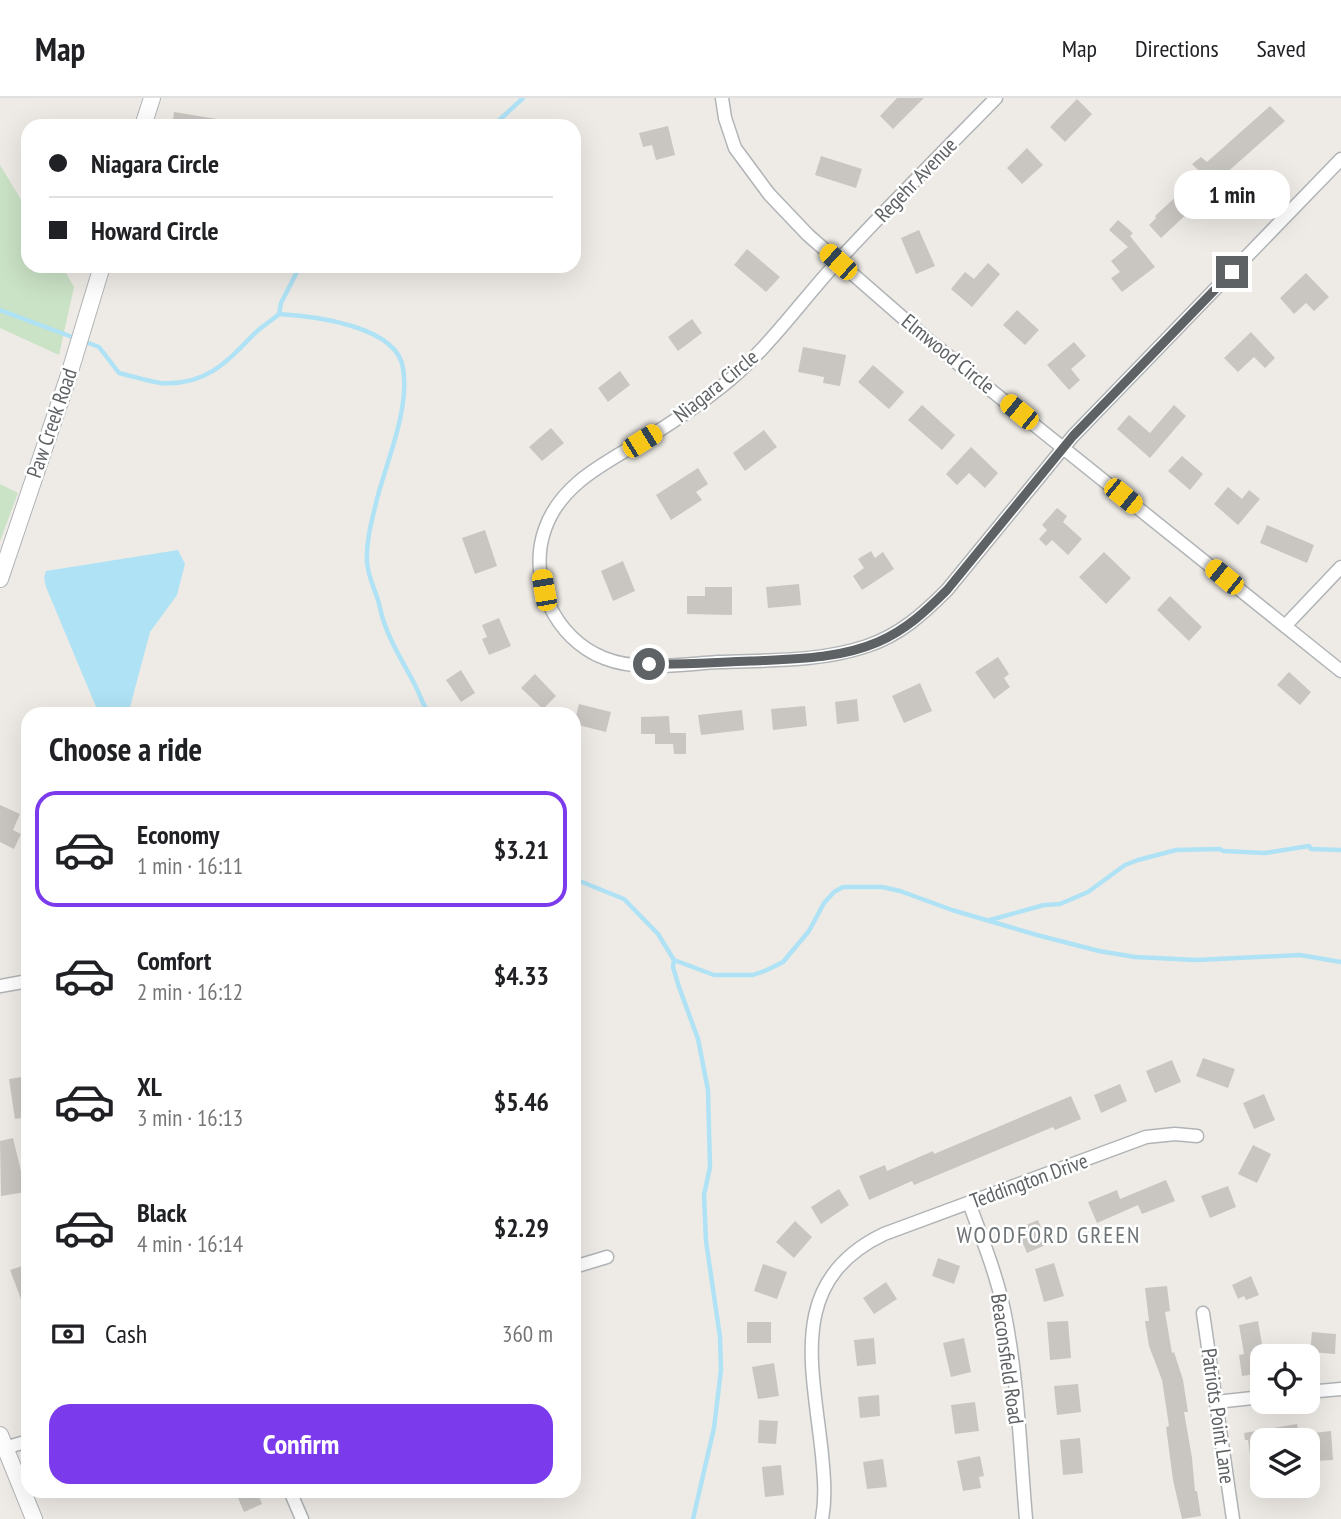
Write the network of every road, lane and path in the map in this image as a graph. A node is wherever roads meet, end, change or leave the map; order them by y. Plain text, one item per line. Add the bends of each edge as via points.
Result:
1 (152, 98) edge
2 (722, 98) edge
3 (996, 98) edge
4 (146, 119) edge
5 (1341, 159) edge
6 (838, 262) junction
7 (100, 273) edge
8 (1062, 448) junction
9 (1341, 567) edge
10 (0, 579) edge
11 (1285, 626) junction
12 (1341, 671) edge
13 (21, 982) edge
14 (0, 986) edge
15 (1197, 1136) dead end
16 (969, 1203) junction
17 (607, 1257) dead end
18 (581, 1265) edge
19 (1202, 1313) dead end
20 (1341, 1389) edge
21 (1320, 1391) edge
22 (1250, 1398) edge
23 (1216, 1402) junction
24 (3, 1441) edge
25 (21, 1441) edge
26 (21, 1486) edge
27 (26, 1498) edge
28 (293, 1498) edge
29 (34, 1519) edge
30 (302, 1519) edge
31 (822, 1519) edge
32 (1026, 1519) edge
33 (1233, 1519) edge

1 - 4 street
2 - 6 street, Elmwood Circle via 731,138 756,179
3 - 6 street, Regehr Avenue
5 - 8 street, Niagara Circle
6 - 8 street, Elmwood Circle
6 - 8 street, Niagara Circle via 724,385 580,480 553,510 539,558 544,590 564,631 578,644 613,661 666,665 805,658 873,644 903,629 947,590
7 - 10 street, Paw Creek Road
8 - 11 street, Elmwood Circle
9 - 11 street
11 - 12 street, Elmwood Circle
13 - 14 street
15 - 16 street, Teddington Drive via 1146,1137
16 - 31 street, Teddington Drive via 869,1241 837,1267 821,1293 811,1345 824,1485
16 - 32 street, Beaconsfield Road via 991,1265 1011,1351
17 - 18 street
19 - 23 street, Patriots Point Lane
20 - 21 street
22 - 23 street
23 - 33 street, Patriots Point Lane
24 - 25 street
24 - 26 street
27 - 29 street
28 - 30 street

